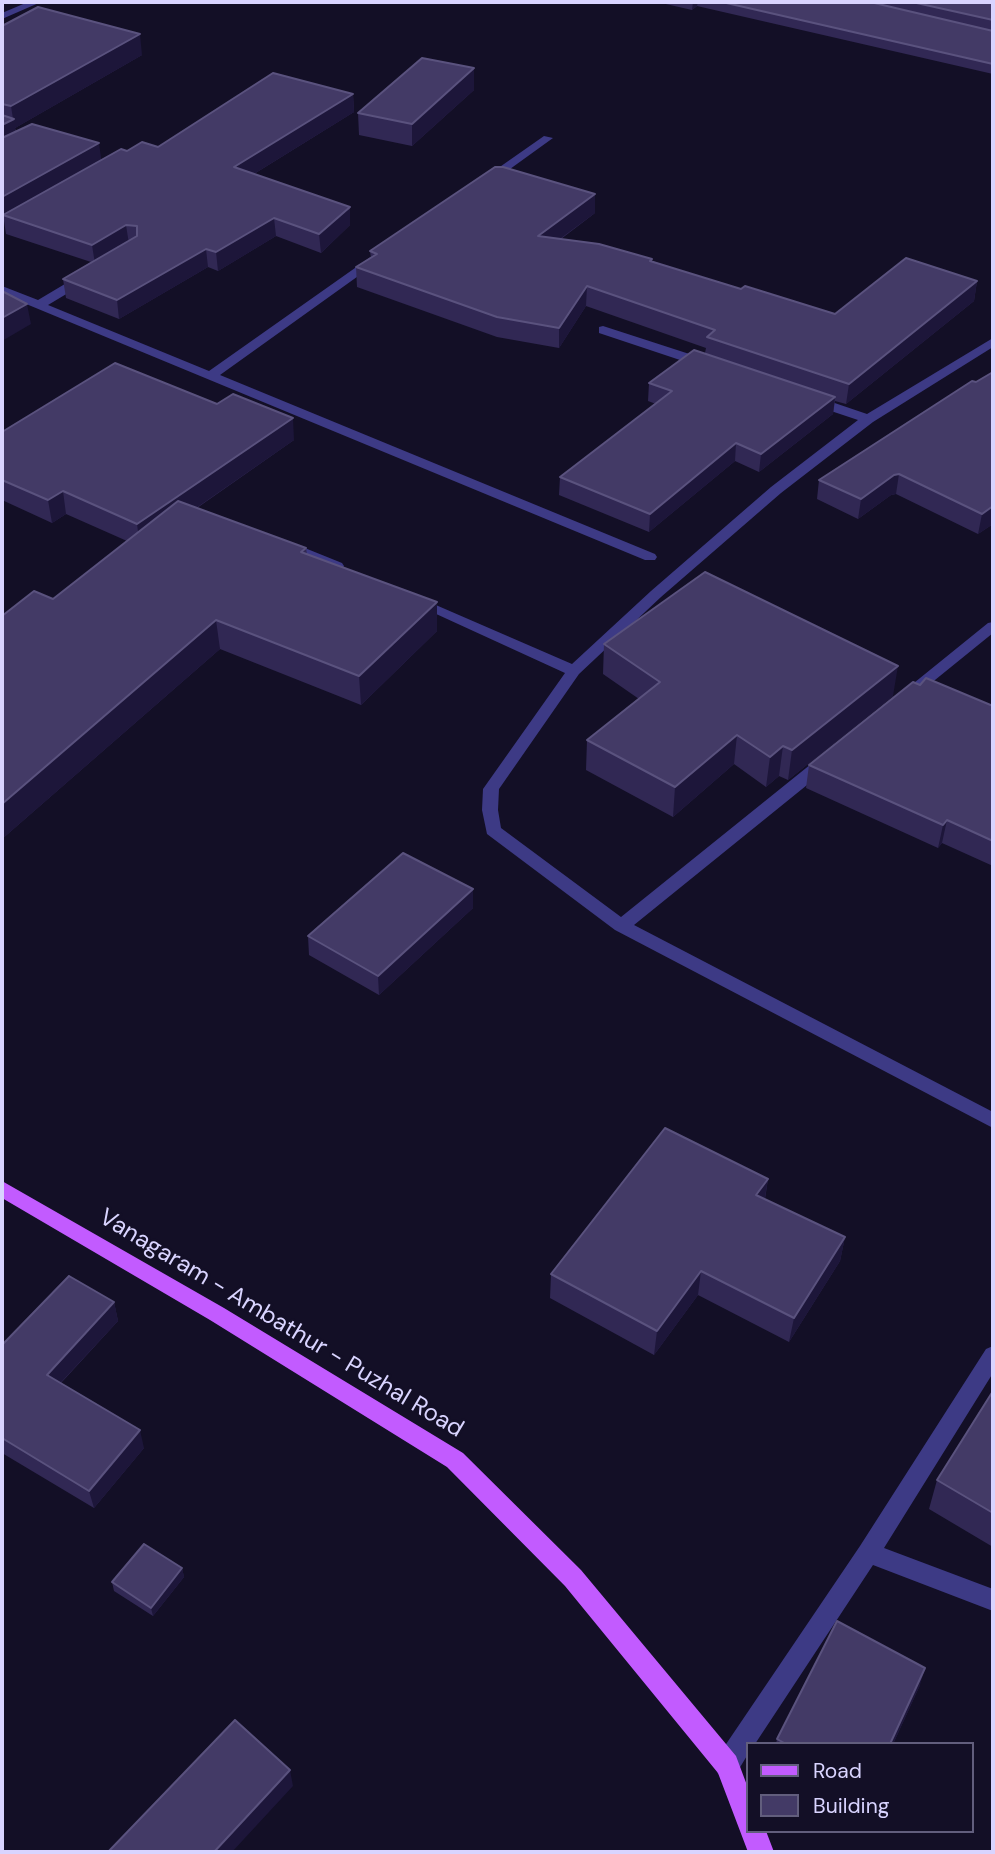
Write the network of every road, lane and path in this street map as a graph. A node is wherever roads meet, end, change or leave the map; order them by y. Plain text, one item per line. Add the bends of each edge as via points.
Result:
1 (36, 2) edge
2 (2, 16) edge
3 (548, 138) dead end
4 (480, 185) edge
5 (390, 249) edge
6 (92, 274) edge
7 (2, 290) edge
8 (39, 305) junction
9 (603, 330) dead end
10 (993, 342) edge
11 (723, 370) edge
12 (209, 377) junction
13 (802, 397) edge
14 (869, 419) junction
15 (275, 539) edge
16 (650, 557) dead end
17 (350, 572) edge
18 (399, 594) edge
19 (993, 626) edge
20 (574, 671) junction
21 (898, 703) edge
22 (844, 746) edge
23 (621, 926) junction
24 (993, 1121) edge
25 (2, 1189) edge
26 (993, 1355) edge
27 (868, 1553) junction
28 (993, 1600) edge
29 (727, 1765) junction
30 (746, 1815) edge
31 (753, 1833) edge
32 (761, 1852) edge

1 - 2 street
3 - 4 street
5 - 12 street
6 - 8 street
7 - 8 street
8 - 12 street
9 - 11 street
10 - 14 street
12 - 16 street
13 - 14 street
14 - 20 street via 776,490
15 - 17 street
18 - 20 street
19 - 21 street
20 - 23 street via 491,789 493,830
22 - 23 street
23 - 24 street
25 - 29 main road, Vanagaram - Ambathur - Puzhal Road via 455,1460 573,1578
26 - 27 street
27 - 28 street
27 - 29 street
29 - 30 main road, Vanagaram - Ambathur - Puzhal Road
31 - 32 main road

